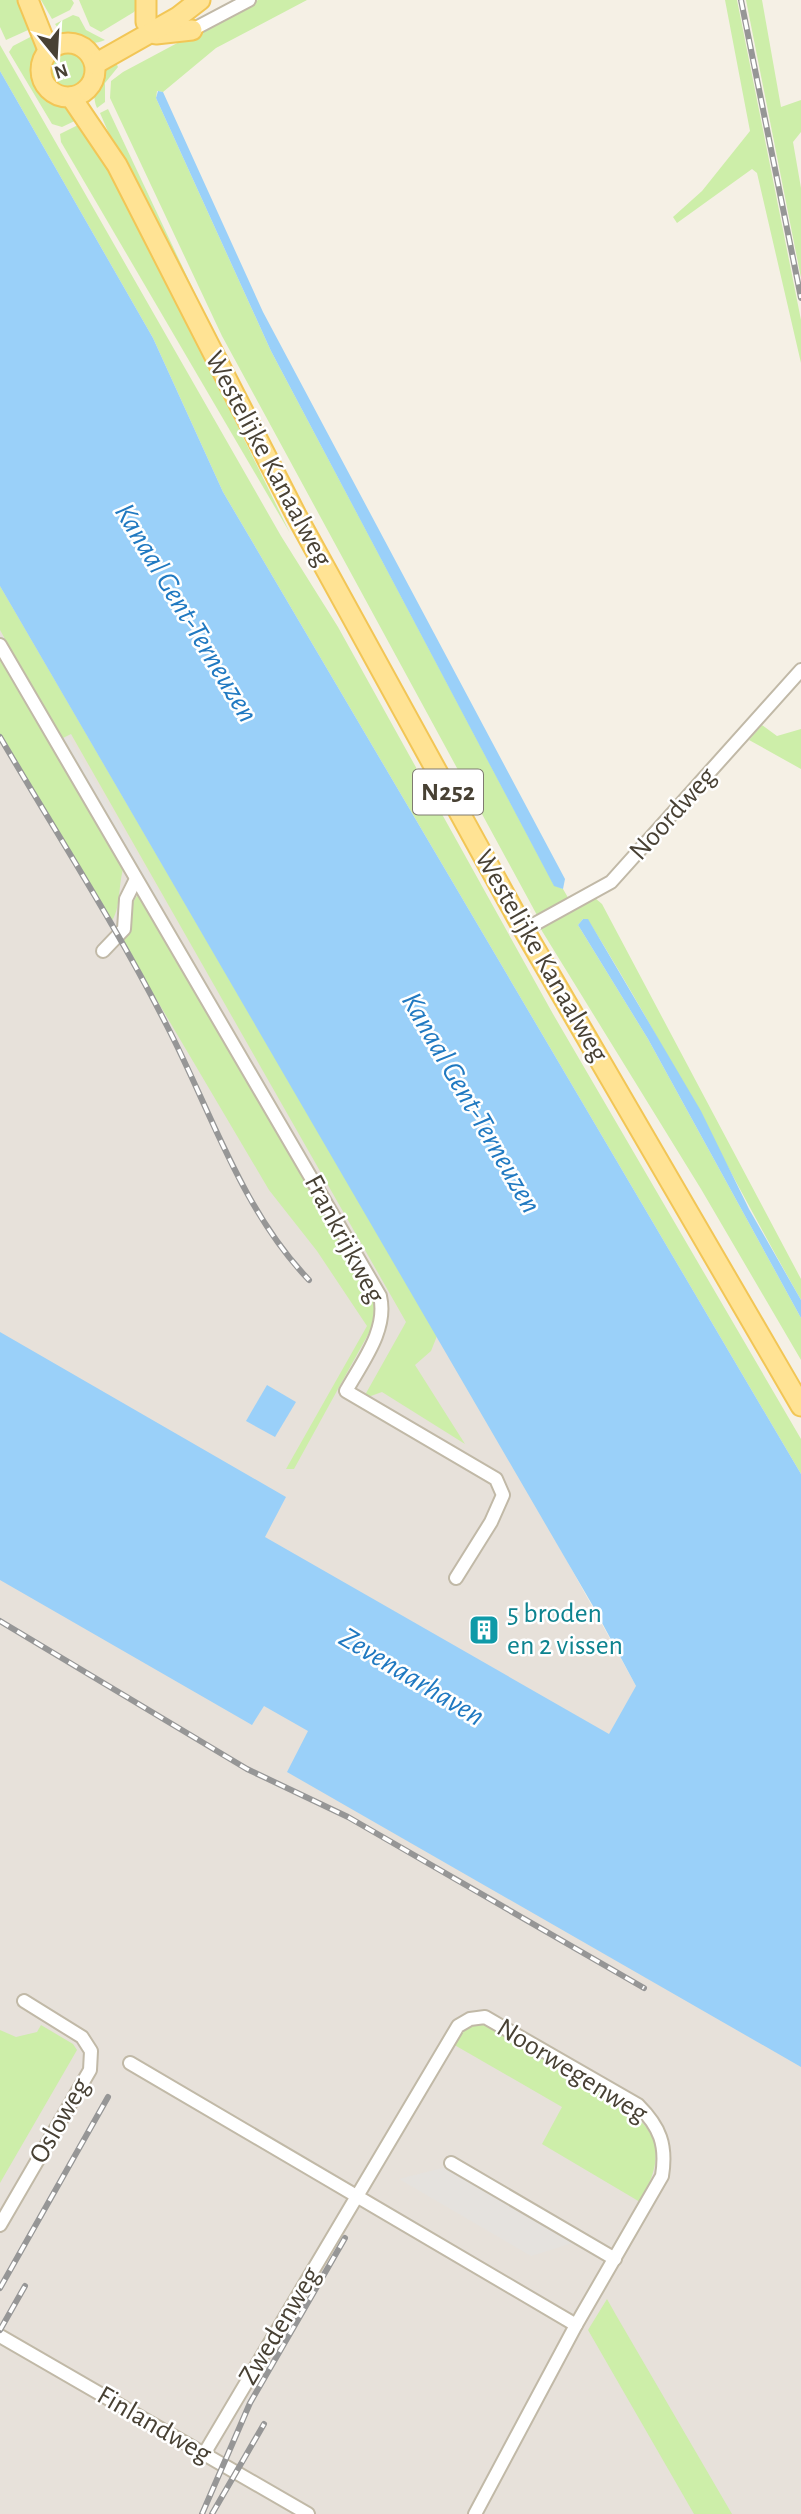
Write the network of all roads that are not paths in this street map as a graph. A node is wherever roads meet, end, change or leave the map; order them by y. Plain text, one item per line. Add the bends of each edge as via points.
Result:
1 (28, 0) edge
2 (37, 0) edge
3 (146, 0) edge
4 (190, 0) edge
5 (200, 0) edge
6 (248, 0) edge
7 (147, 28) junction
8 (192, 30) joint
9 (56, 46) junction
10 (90, 57) junction
11 (80, 93) junction
12 (0, 645) edge
13 (801, 670) edge
14 (136, 878) junction
15 (524, 930) junction
16 (103, 951) dead end
17 (801, 1406) edge
18 (456, 1578) dead end
19 (24, 2001) dead end
20 (131, 2063) dead end
21 (451, 2163) dead end
22 (357, 2198) junction
23 (0, 2225) edge
24 (615, 2259) junction
25 (576, 2325) junction
26 (0, 2336) edge
27 (204, 2454) junction
28 (308, 2514) edge
29 (475, 2514) edge

1 - 9 main road
2 - 9 main road
3 - 7 main road
4 - 7 main road
5 - 7 main road via 178,17
6 - 8 street
7 - 8 main road
7 - 10 main road via 109,42
9 - 10 main road
9 - 11 main road via 41,62 43,81 57,95
10 - 11 main road via 94,78
11 - 15 main road, Westelijke Kanaalweg / N252 via 296,515
12 - 14 street, Frankrijkweg
13 - 15 street, Noordweg via 611,882
14 - 16 street via 126,899 124,929
14 - 18 street, Frankrijkweg via 380,1296 384,1311 379,1330 346,1391 496,1479 503,1494
15 - 17 main road, Westelijke Kanaalweg / N252
19 - 23 street, Osloweg via 82,2037 92,2051 90,2070
20 - 22 street
21 - 24 street
22 - 24 street, Noorwegenweg via 458,2026 485,2017 638,2105 656,2122 665,2155 662,2176
22 - 25 street
22 - 27 street, Zwedenweg
24 - 25 street, Noorwegenweg
25 - 29 street, Noorwegenweg
26 - 27 street, Finlandweg
27 - 28 street, Finlandweg

